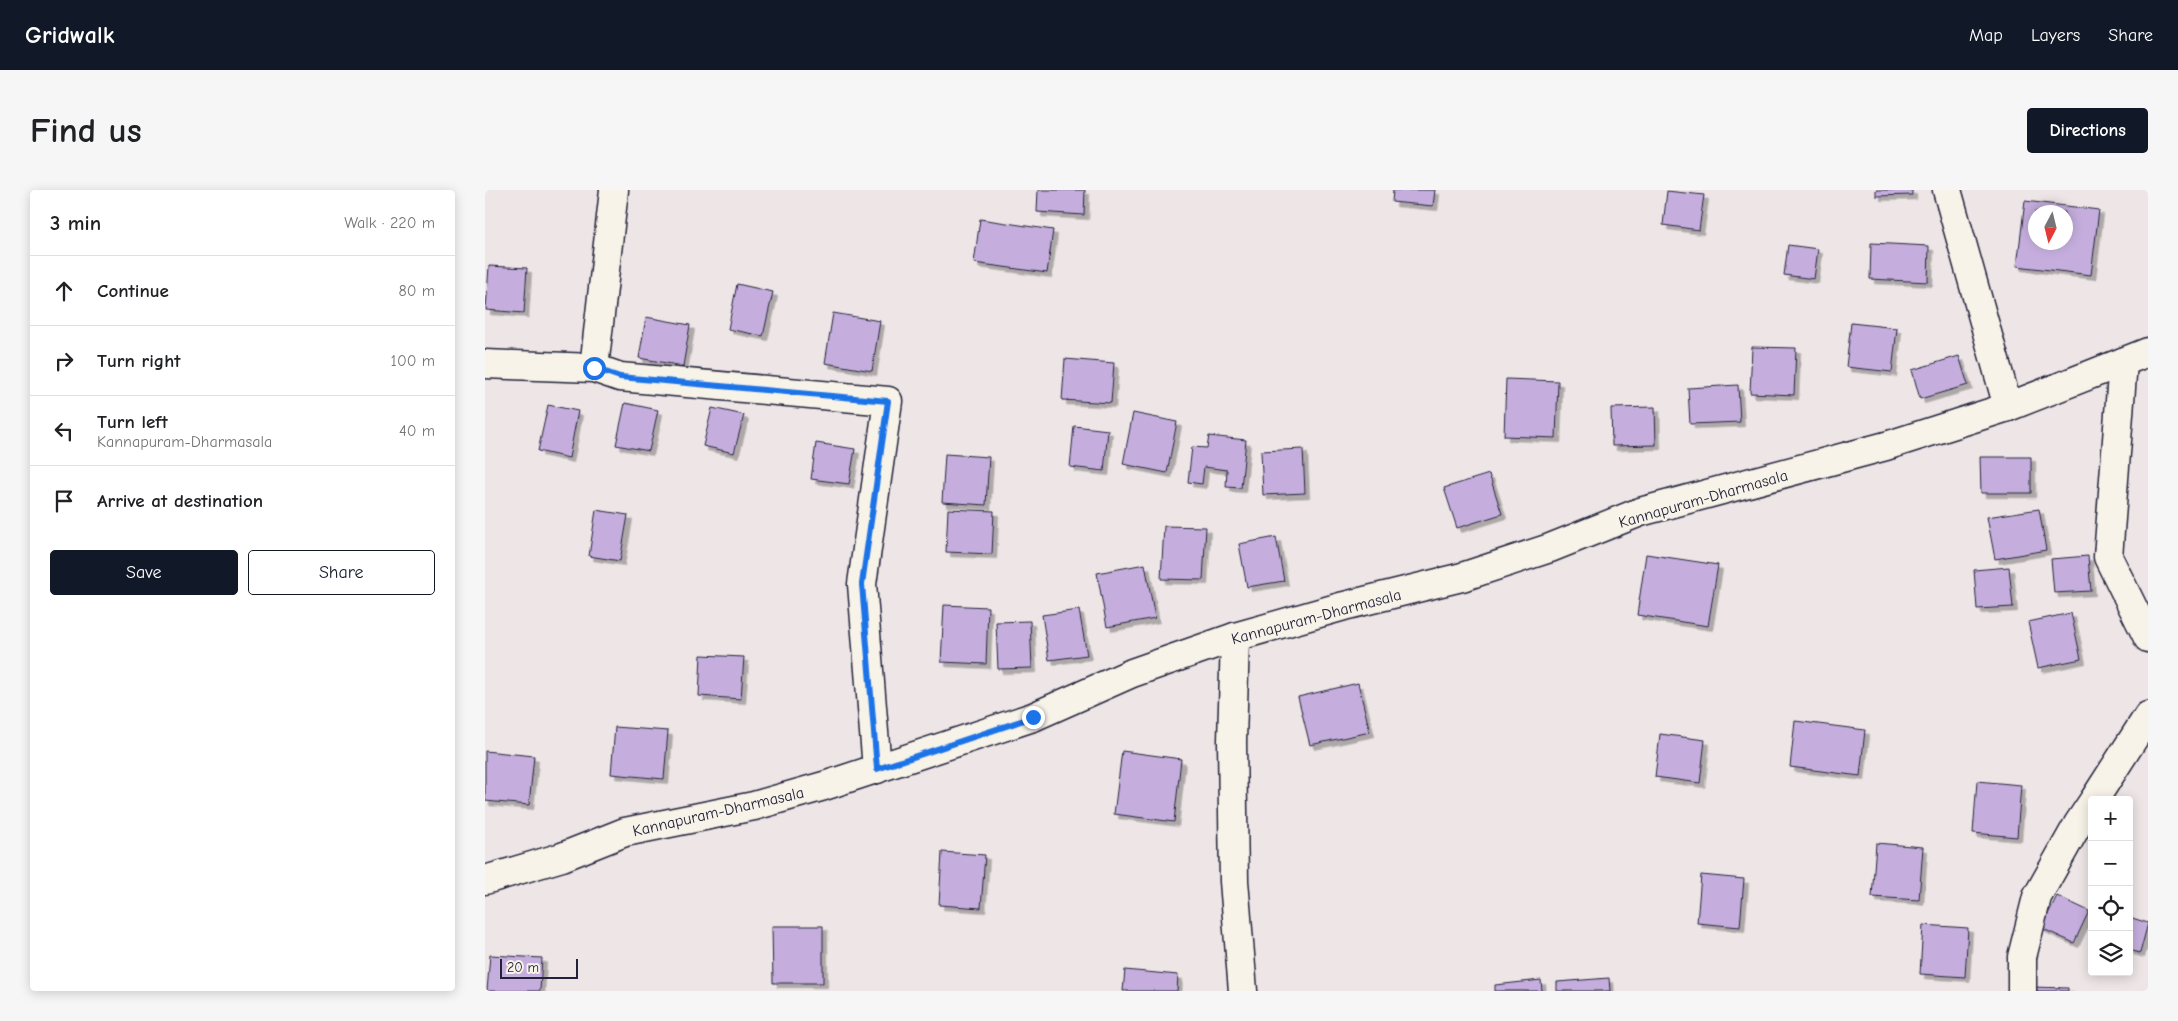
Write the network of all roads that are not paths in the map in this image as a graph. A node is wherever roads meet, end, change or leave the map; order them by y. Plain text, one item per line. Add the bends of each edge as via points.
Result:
1 (614, 190) edge
2 (1947, 190) edge
3 (2148, 352) edge
4 (2123, 362) junction
5 (485, 364) edge
6 (594, 368) junction
7 (2008, 407) junction
8 (1235, 636) junction
9 (2148, 638) edge
10 (2148, 716) edge
11 (877, 769) junction
12 (2096, 796) edge
13 (2088, 809) edge
14 (485, 880) edge
15 (1243, 991) edge
16 (2022, 991) edge

1 - 6 street
2 - 7 street
3 - 4 street, Kannapuram-Dharmasala
4 - 7 street, Kannapuram-Dharmasala
4 - 9 street via 2108,557
5 - 6 street
6 - 11 street via 620,377 888,401 862,584
7 - 8 street, Kannapuram-Dharmasala via 1886,446 1640,512 1550,548 1462,577
8 - 11 street, Kannapuram-Dharmasala via 1132,673 1033,717
8 - 15 street via 1232,741 1234,881
10 - 12 street
11 - 14 street, Kannapuram-Dharmasala via 754,806 625,832 562,858
13 - 16 street via 2037,897 2022,957

